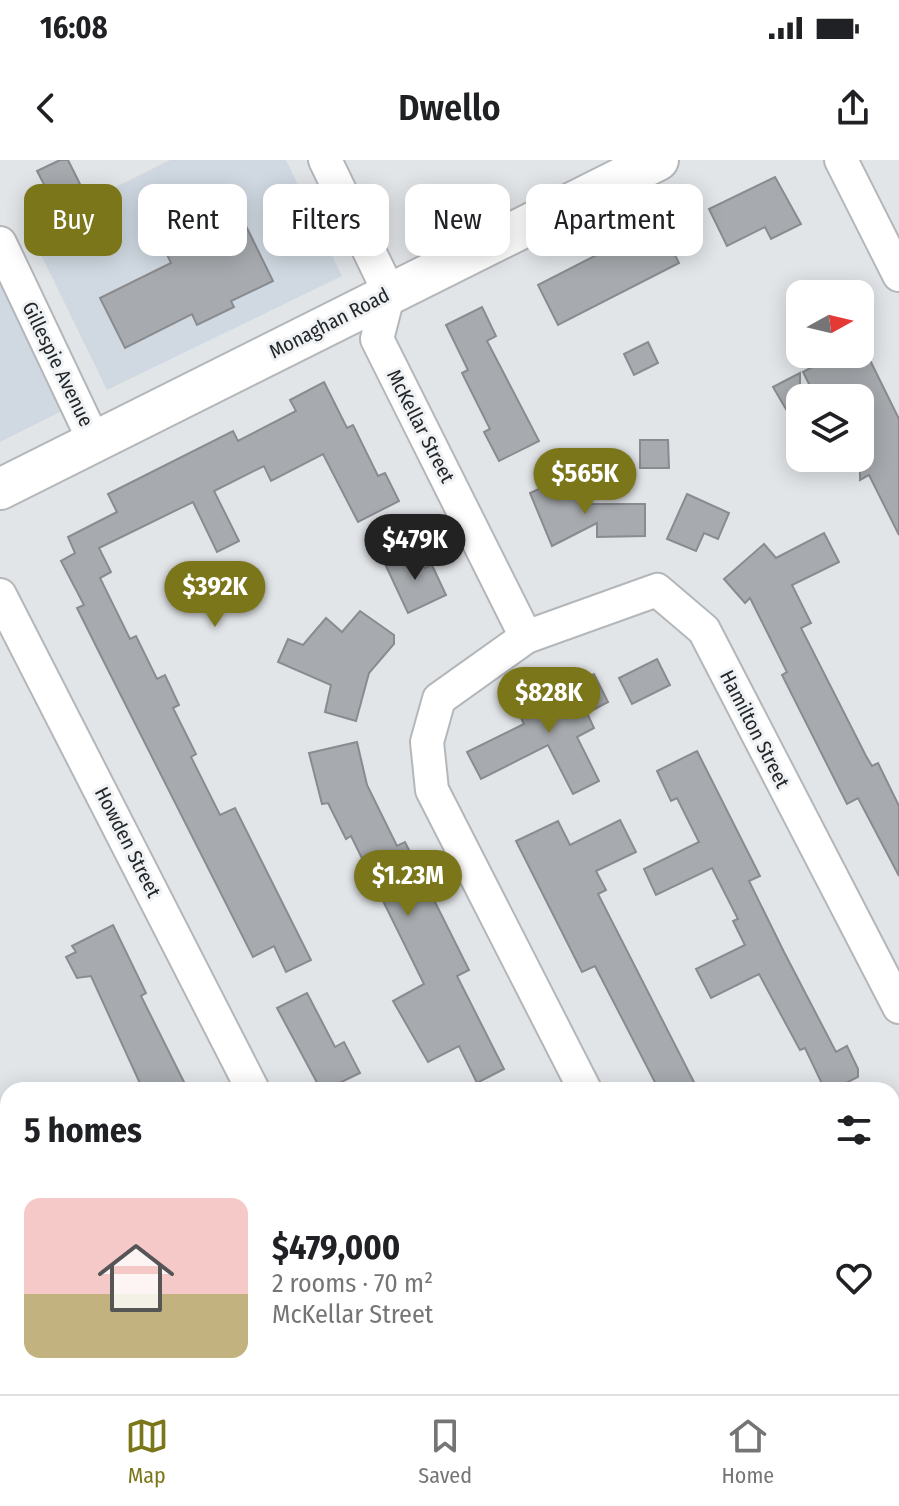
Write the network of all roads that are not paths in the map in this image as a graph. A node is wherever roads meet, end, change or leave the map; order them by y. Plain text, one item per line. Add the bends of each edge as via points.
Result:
1 (325, 160) edge
2 (658, 160) edge
3 (841, 160) edge
4 (0, 243) edge
5 (899, 275) edge
6 (389, 292) junction
7 (94, 441) junction
8 (0, 489) edge
9 (0, 595) edge
10 (526, 637) junction
11 (899, 1007) edge
12 (249, 1082) edge
13 (581, 1082) edge

1 - 6 street
2 - 6 street, Monaghan Road
3 - 5 street
4 - 7 street, Gillespie Avenue
6 - 7 street, Monaghan Road
6 - 10 street, McKellar Street via 377,339
7 - 8 street, Monaghan Road
9 - 12 street, Howden Street
10 - 11 street, Hamilton Street via 657,590 704,630
10 - 13 street via 439,699 427,742 432,790

